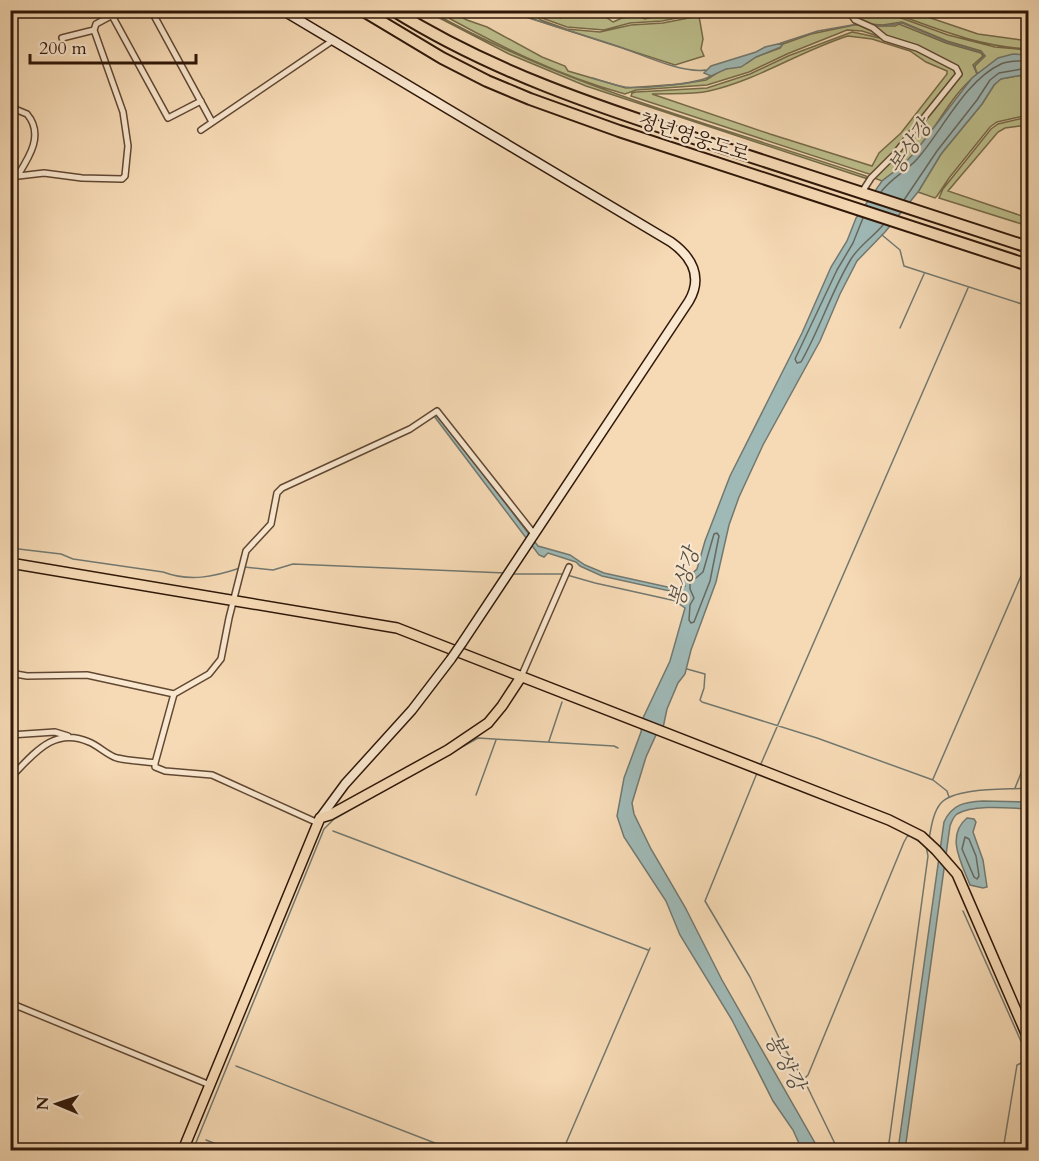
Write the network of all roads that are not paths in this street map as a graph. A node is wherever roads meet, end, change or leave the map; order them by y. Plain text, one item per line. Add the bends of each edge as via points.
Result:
1 (122, 10) edge
2 (152, 10) edge
3 (282, 10) edge
4 (362, 10) edge
5 (393, 10) edge
6 (848, 10) edge
7 (110, 13) edge
8 (94, 30) junction
9 (62, 38) dead end
10 (332, 40) junction
11 (201, 101) junction
12 (10, 107) edge
13 (212, 122) junction
14 (201, 130) dead end
15 (27, 163) junction
16 (31, 174) junction
17 (18, 175) junction
18 (10, 177) edge
19 (861, 193) junction
20 (1029, 248) edge
21 (1029, 265) edge
22 (533, 536) junction
23 (10, 563) edge
24 (569, 567) dead end
25 (234, 601) junction
26 (10, 673) edge
27 (515, 674) junction
28 (174, 694) junction
29 (10, 735) edge
30 (68, 736) junction
31 (154, 763) junction
32 (10, 778) edge
33 (319, 820) junction
34 (10, 1003) edge
35 (1029, 1038) edge
36 (210, 1085) junction
37 (183, 1150) edge

1 - 7 street
2 - 11 street
3 - 10 main road
4 - 21 highway, 청년영웅도로 via 442,58 530,99
5 - 19 highway, 청년영웅도로 via 494,66 536,83
6 - 19 street via 855,20 885,38 917,48 956,68 960,74
7 - 8 street
7 - 11 street via 168,118
8 - 9 street
8 - 16 street via 123,112 128,146 125,176 122,179
10 - 13 street
10 - 22 main road via 671,242 695,269 696,287 689,301
11 - 13 street
12 - 15 street via 27,114 35,129
13 - 14 street
15 - 16 street
15 - 17 street
16 - 17 street
17 - 18 street
19 - 20 highway, 청년영웅도로
22 - 25 street via 437,411 410,429 282,488 277,493 270,524 246,551
22 - 33 main road, bridge via 412,711 345,784
23 - 25 main road
24 - 27 street
25 - 27 main road via 397,628
25 - 28 street via 217,666
26 - 28 street via 87,675
27 - 33 main road via 502,706 488,723 448,750
27 - 35 main road via 889,820 921,836 957,874
28 - 31 street
29 - 30 street via 55,732
30 - 31 street via 90,742 118,759
30 - 32 street via 50,741
31 - 33 street via 159,770 223,778
33 - 36 main road
34 - 36 street
36 - 37 main road

